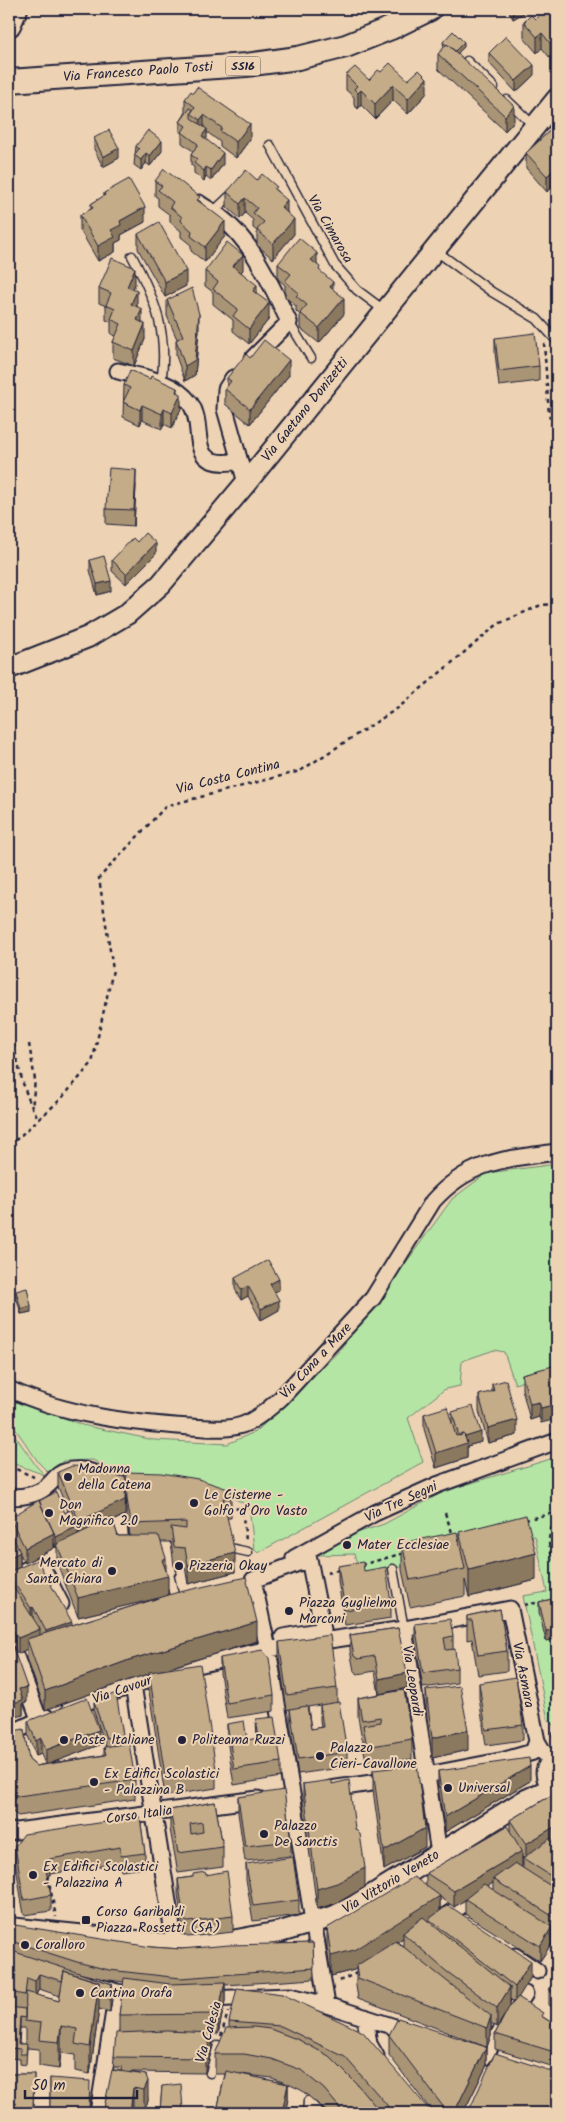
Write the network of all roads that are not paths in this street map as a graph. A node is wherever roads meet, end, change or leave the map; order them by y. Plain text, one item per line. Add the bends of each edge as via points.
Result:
1 (16, 9) edge
2 (430, 9) edge
3 (9, 25) edge
4 (467, 61) edge
5 (9, 81) edge
6 (557, 99) edge
7 (535, 126) junction
8 (270, 145) dead end
9 (237, 189) edge
10 (187, 193) edge
11 (213, 212) junction
12 (435, 250) junction
13 (132, 256) dead end
14 (131, 272) edge
15 (144, 279) junction
16 (385, 311) junction
17 (289, 322) junction
18 (557, 341) edge
19 (311, 358) dead end
20 (118, 371) dead end
21 (161, 383) junction
22 (239, 461) junction
23 (246, 483) junction
24 (9, 668) edge
25 (557, 1152) edge
26 (9, 1389) edge
27 (557, 1441) edge
28 (127, 1482) edge
29 (9, 1496) edge
30 (230, 1548) edge
31 (248, 1552) road end
32 (40, 1563) junction
33 (394, 1569) dead end
34 (168, 1570) joint
35 (9, 1578) edge
36 (250, 1587) junction
37 (182, 1601) joint
38 (158, 1608) edge
39 (66, 1615) edge
40 (404, 1629) junction
41 (268, 1645) junction
42 (33, 1651) edge
43 (11, 1654) edge
44 (133, 1685) junction
45 (39, 1719) junction
46 (9, 1734) edge
47 (537, 1741) junction
48 (525, 1757) junction
49 (427, 1775) junction
50 (546, 1780) edge
51 (282, 1796) junction
52 (154, 1813) junction
53 (9, 1832) edge
54 (439, 1853) junction
55 (557, 1855) edge
56 (516, 1872) junction
57 (532, 1883) edge
58 (484, 1892) junction
59 (435, 1901) edge
60 (500, 1902) edge
61 (451, 1912) junction
62 (524, 1917) edge
63 (313, 1923) junction
64 (466, 1923) edge
65 (429, 1926) edge
66 (9, 1928) edge
67 (557, 1937) edge
68 (175, 1945) junction
69 (506, 1950) edge
70 (538, 1971) dead end
71 (75, 1979) edge
72 (324, 1988) junction
73 (117, 1992) junction
74 (525, 1994) dead end
75 (290, 1996) junction
76 (502, 1996) edge
77 (158, 1998) edge
78 (194, 1999) edge
79 (327, 2005) junction
80 (517, 2007) junction
81 (365, 2017) junction
82 (482, 2024) edge
83 (498, 2036) junction
84 (428, 2039) edge
85 (218, 2045) joint
86 (235, 2045) edge
87 (465, 2051) edge
88 (383, 2065) edge
89 (210, 2073) dead end
90 (98, 2113) edge
91 (307, 2113) edge
92 (320, 2113) edge

1 - 3 main road
2 - 5 main road, Via Francesco Paolo Tosti / SS16 via 346,46 298,58 246,66
4 - 7 lane
6 - 7 street, Via Gaetano Donizetti
7 - 12 street, Via Gaetano Donizetti
8 - 16 lane, Via Cimarosa via 335,265 357,290
9 - 11 lane
10 - 11 street
11 - 17 street via 233,229 272,279
12 - 16 street, Via Gaetano Donizetti
12 - 18 lane via 492,292 525,311
13 - 15 lane
14 - 15 lane
15 - 21 lane via 156,306 165,345
16 - 23 street, Via Gaetano Donizetti
17 - 19 lane
17 - 22 street via 239,371 226,389 225,409
20 - 21 street
21 - 22 street via 190,402 199,445 207,457 225,464
22 - 23 street
23 - 24 street, Via Gaetano Donizetti via 161,584 127,614 75,643
25 - 26 street, Via Cona a Mare via 492,1162 472,1169 443,1189 373,1298 281,1398 247,1423 223,1428 107,1418
27 - 36 street, Via Tre Segni via 438,1485 375,1513
28 - 29 street via 108,1479 96,1472 62,1472 48,1487 30,1495
30 - 31 lane
32 - 34 street via 119,1524 120,1545 166,1546
32 - 35 street
32 - 39 street
33 - 40 lane
34 - 37 lane
36 - 41 street
36 - 41 street via 309,1559 323,1630
37 - 38 street
40 - 41 street
40 - 47 street, Via Asmara via 510,1609
40 - 49 street, Via Leopardi
41 - 44 street, Via Cavour
41 - 51 street
42 - 43 street
43 - 45 street
44 - 45 street, Via Cavour
44 - 52 street
45 - 46 street, Via Cavour
47 - 48 street via 533,1752
47 - 50 street via 544,1753
48 - 49 street, Corso Italia
48 - 50 street via 537,1762
49 - 51 street, Corso Italia
49 - 54 street, Via Leopardi
50 - 54 street, Via Vittorio Veneto
51 - 52 street, Corso Italia
51 - 63 street
52 - 53 street, Corso Italia
52 - 68 street
54 - 63 street, Via Vittorio Veneto via 406,1881
55 - 56 street via 551,1849
56 - 57 street
56 - 58 street
58 - 60 street
58 - 61 street
59 - 61 street
61 - 64 street
61 - 65 street
62 - 67 street
63 - 68 street, Via Vittorio Veneto via 210,1945
63 - 72 street
66 - 68 street, Via Vittorio Veneto
69 - 70 street
71 - 73 street
72 - 75 street
72 - 79 street
73 - 77 street
73 - 90 street
74 - 80 street
75 - 78 street
75 - 79 street
76 - 80 street
79 - 81 street
80 - 83 street
81 - 84 street
81 - 88 street via 369,2044
82 - 83 street
83 - 87 street via 490,2063
85 - 86 street
85 - 89 lane, Via Calesia
91 - 92 lane via 308,2101

